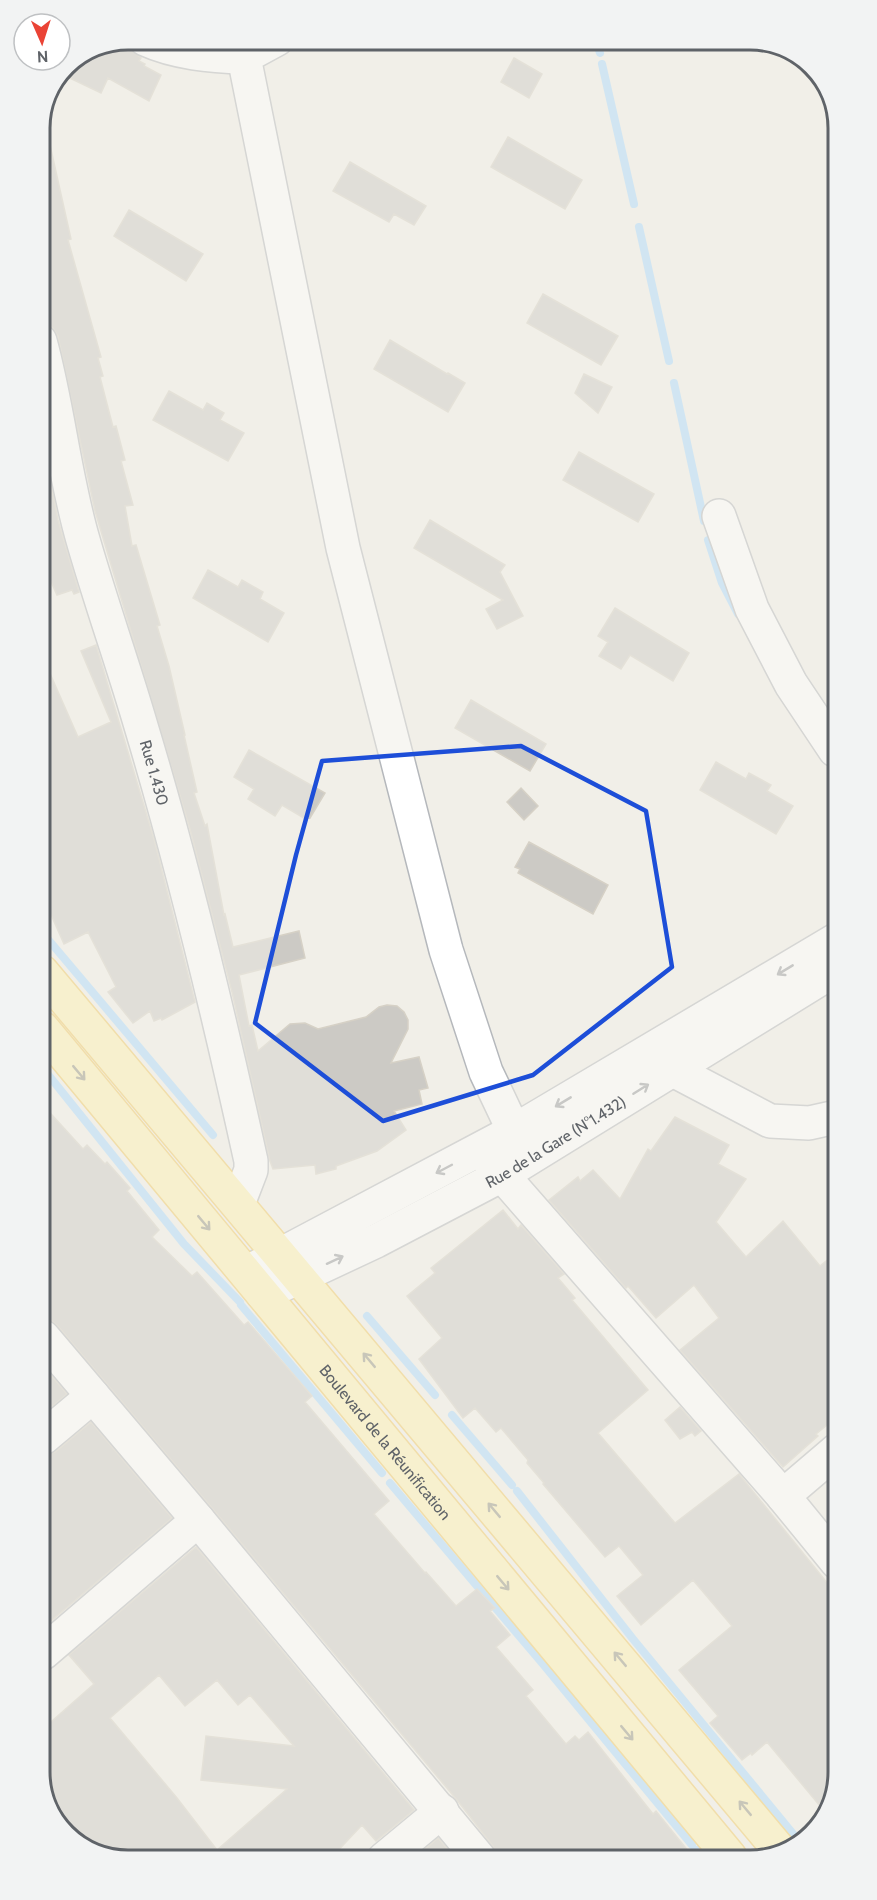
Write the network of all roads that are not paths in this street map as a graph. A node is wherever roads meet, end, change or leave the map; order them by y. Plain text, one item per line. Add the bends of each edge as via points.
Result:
1 (181, 50) edge
2 (235, 50) edge
3 (242, 50) edge
4 (50, 381) edge
5 (719, 516) dead end
6 (828, 740) edge
7 (828, 945) edge
8 (50, 981) edge
9 (828, 981) edge
10 (50, 1038) edge
11 (673, 1070) junction
12 (828, 1119) edge
13 (514, 1131) junction
14 (480, 1150) junction
15 (502, 1174) junction
16 (238, 1204) junction
17 (290, 1266) junction
18 (255, 1283) junction
19 (50, 1346) edge
20 (93, 1396) junction
21 (50, 1432) edge
22 (828, 1458) edge
23 (783, 1496) junction
24 (198, 1520) junction
25 (828, 1551) edge
26 (50, 1647) edge
27 (442, 1811) junction
28 (776, 1846) edge
29 (395, 1850) edge
30 (473, 1850) edge
31 (724, 1850) edge

1 - 2 street via 214,56
3 - 13 street via 343,548 446,950 486,1072
4 - 16 street, Rue 1.430 via 74,509 141,725 227,1051 251,1161
5 - 6 street via 752,609 791,684
7 -> 13 street
8 - 16 main road
9 - 11 street, Rue de la Gare (N°1.432)
10 -> 18 main road, Boulevard de la Réunification
11 - 12 street via 770,1121 809,1123
15 -> 11 street, Rue de la Gare (N°1.432)
13 - 14 street
14 - 15 street
14 -> 17 street
17 -> 15 street, Rue de la Gare (N°1.432) via 376,1240
15 - 23 street
16 - 17 main road
17 - 18 street
28 -> 17 main road
18 -> 31 main road, Boulevard de la Réunification
19 - 20 street
20 - 21 street
20 - 24 street
22 - 23 street
23 - 25 street
24 - 26 street
24 - 27 street
27 - 29 street
27 - 30 street

